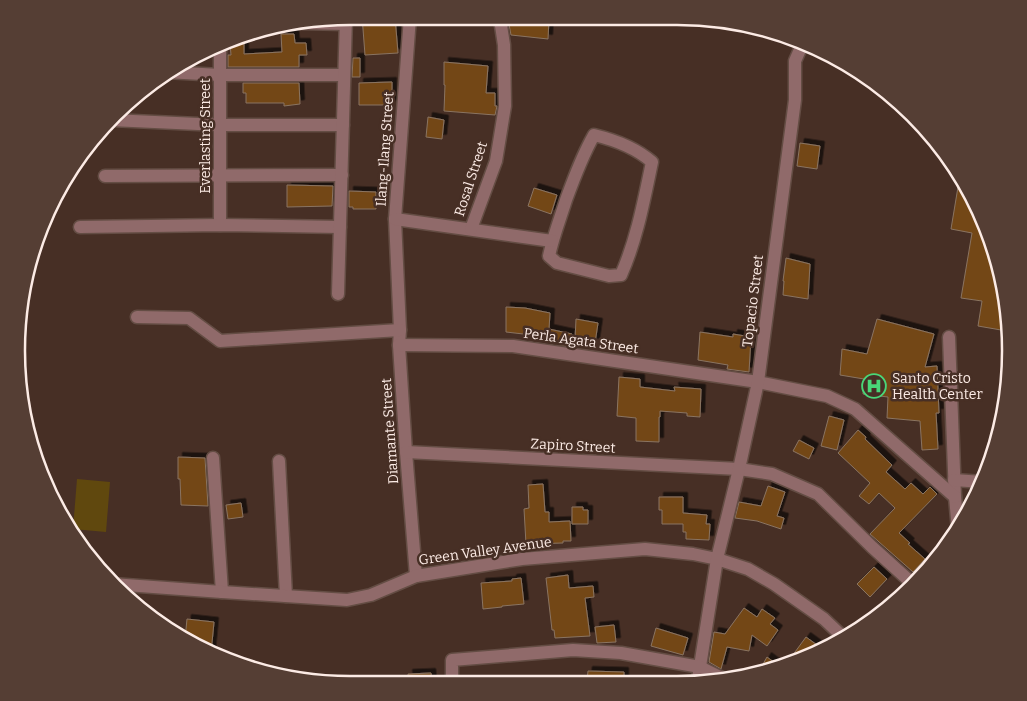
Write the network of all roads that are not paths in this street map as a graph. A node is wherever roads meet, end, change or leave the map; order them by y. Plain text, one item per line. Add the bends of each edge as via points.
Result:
1 (346, 25) edge
2 (409, 25) edge
3 (501, 25) edge
4 (800, 50) edge
5 (220, 53) edge
6 (182, 73) edge
7 (344, 74) junction
8 (220, 75) junction
9 (120, 120) edge
10 (220, 125) junction
11 (343, 125) junction
12 (220, 175) junction
13 (342, 175) junction
14 (105, 176) dead end
15 (395, 219) junction
16 (220, 225) junction
17 (340, 226) junction
18 (80, 227) dead end
19 (470, 230) junction
20 (552, 240) junction
21 (398, 284) joint
22 (338, 294) dead end
23 (137, 317) dead end
24 (400, 330) junction
25 (950, 337) dead end
26 (400, 345) junction
27 (758, 382) junction
28 (406, 452) junction
29 (213, 458) dead end
30 (279, 461) dead end
31 (739, 469) junction
32 (954, 480) junction
33 (974, 481) edge
34 (955, 497) junction
35 (957, 515) edge
36 (717, 559) junction
37 (416, 576) junction
38 (908, 580) edge
39 (124, 585) edge
40 (222, 592) junction
41 (286, 596) junction
42 (838, 632) edge
43 (699, 673) edge
44 (452, 676) edge

1 - 7 street
2 - 15 street, Ilang-Ilang Street
3 - 19 street, Rosal Street via 505,106 496,161
4 - 27 street, Topacio Street via 795,61 794,100
5 - 8 street, Everlasting Street
6 - 8 street
7 - 8 street
7 - 11 street
8 - 10 street, Everlasting Street
9 - 10 street
10 - 11 street
10 - 12 street, Everlasting Street
11 - 13 street
12 - 13 street
12 - 14 street
12 - 16 street, Everlasting Street
13 - 17 street
15 - 19 street
15 - 21 street, Ilang-Ilang Street
16 - 17 street
16 - 18 street
17 - 22 street
19 - 20 street
20 - 20 street via 594,136 611,139 642,153 652,162 643,209 622,275 609,276 557,263 549,256
21 - 24 street, Diamante Street
23 - 24 street via 189,318 220,341
24 - 26 street, Diamante Street
25 - 32 street
26 - 27 street, Perla Agata Street via 513,346
26 - 28 street, Diamante Street
27 - 31 street, Topacio Street
27 - 34 street, Perla Agata Street via 827,396 855,409
28 - 31 street, Zapiro Street
28 - 37 street, Diamante Street
29 - 40 street
30 - 41 street
31 - 36 street, Topacio Street
31 - 38 street, Zapiro Street via 772,474 818,494
32 - 33 street
32 - 34 street
34 - 35 street
36 - 37 street, Green Valley Avenue via 645,549 522,558
36 - 42 street, Green Valley Avenue via 748,569 774,584
36 - 43 street, Topacio Street
37 - 41 street, Green Valley Avenue via 371,595 347,600
39 - 40 street, Green Valley Avenue
40 - 41 street, Green Valley Avenue
43 - 44 street via 621,653 573,650 452,660

